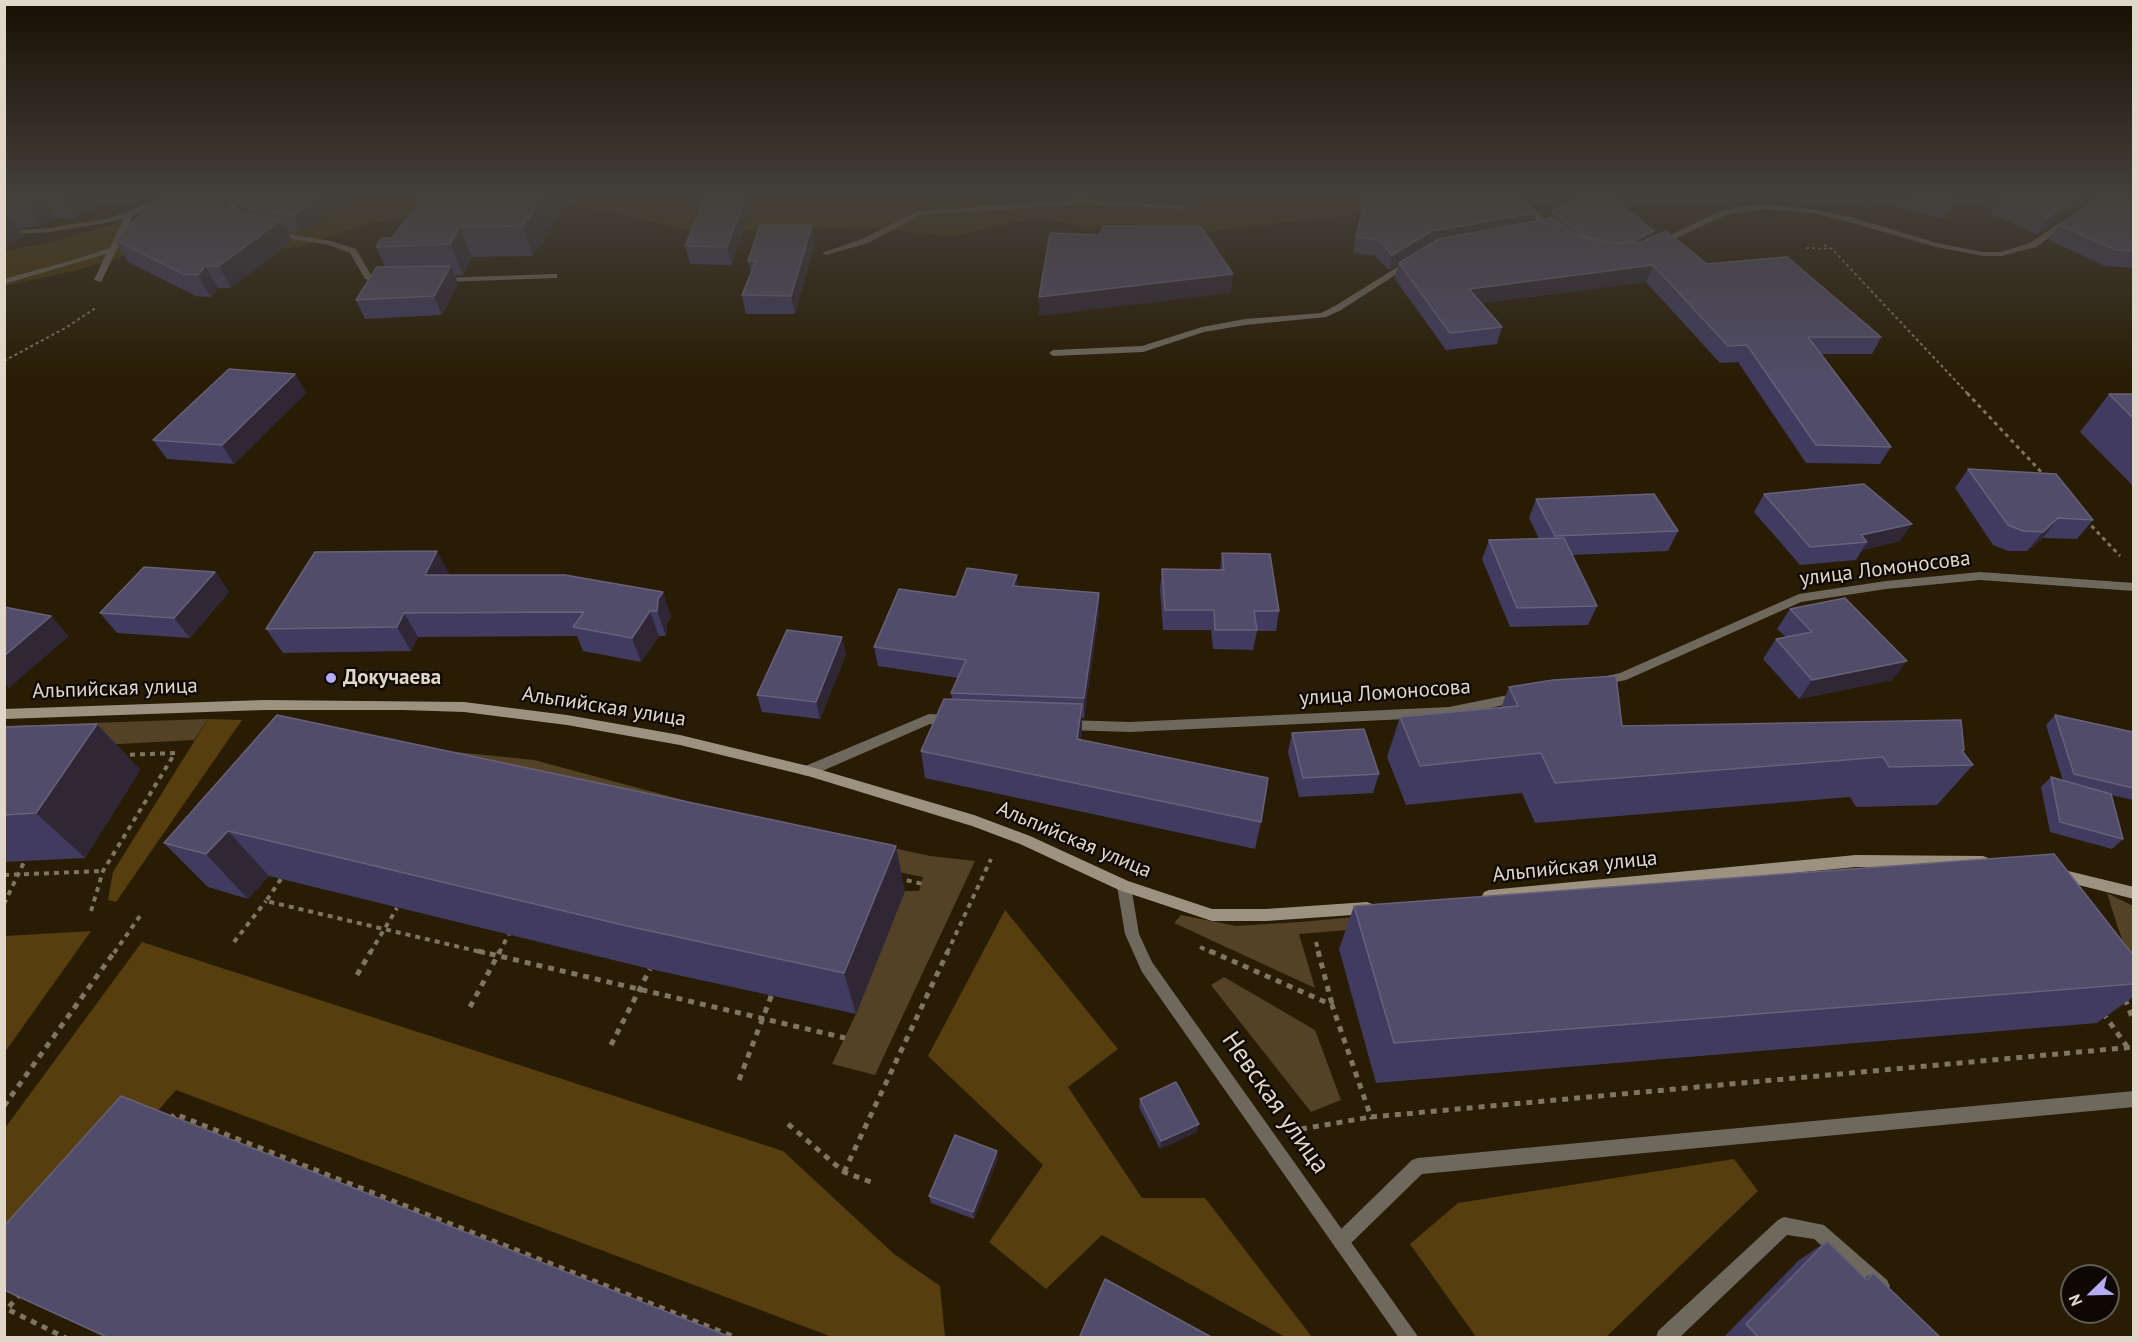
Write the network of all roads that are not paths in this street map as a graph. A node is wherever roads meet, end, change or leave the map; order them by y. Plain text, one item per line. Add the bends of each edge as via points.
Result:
1 (87, 259) edge
2 (109, 259) edge
3 (358, 259) edge
4 (1416, 259) edge
5 (554, 276) dead end
6 (99, 280) dead end
7 (437, 280) edge
8 (402, 281) edge
9 (4, 282) edge
10 (1053, 353) dead end
11 (2133, 587) edge
12 (1588, 684) edge
13 (1530, 696) edge
14 (4, 714) edge
15 (1380, 715) junction
16 (965, 721) edge
17 (1059, 725) edge
18 (1426, 726) edge
19 (808, 771) junction
20 (1996, 864) edge
21 (2041, 871) edge
22 (1124, 886) junction
23 (2133, 893) edge
24 (1475, 898) edge
25 (1380, 907) edge
26 (2133, 1099) edge
27 (1341, 1241) junction
28 (1894, 1299) edge
29 (1410, 1338) edge
30 (1665, 1338) edge

1 - 9 street
2 - 6 street
3 - 8 street via 368,276
4 - 10 street via 1323,315 1202,330 1143,349
5 - 7 street
11 - 12 street, улица Ломоносова via 1980,576 1799,598 1623,677
13 - 15 street, улица Ломоносова via 1449,712
14 - 19 street, Альпийская улица via 264,705 464,707 680,740
15 - 17 street, улица Ломоносова via 1130,728
15 - 18 street
16 - 19 street via 929,719
19 - 22 street, Альпийская улица via 974,821
20 - 24 street, Альпийская улица via 1856,861
21 - 23 street via 2075,876
22 - 25 street, Альпийская улица via 1212,915
22 - 27 street, Невская улица via 1132,934 1147,967
26 - 27 street via 1418,1166
27 - 29 street, Невская улица
28 - 30 street via 1818,1231 1784,1226

